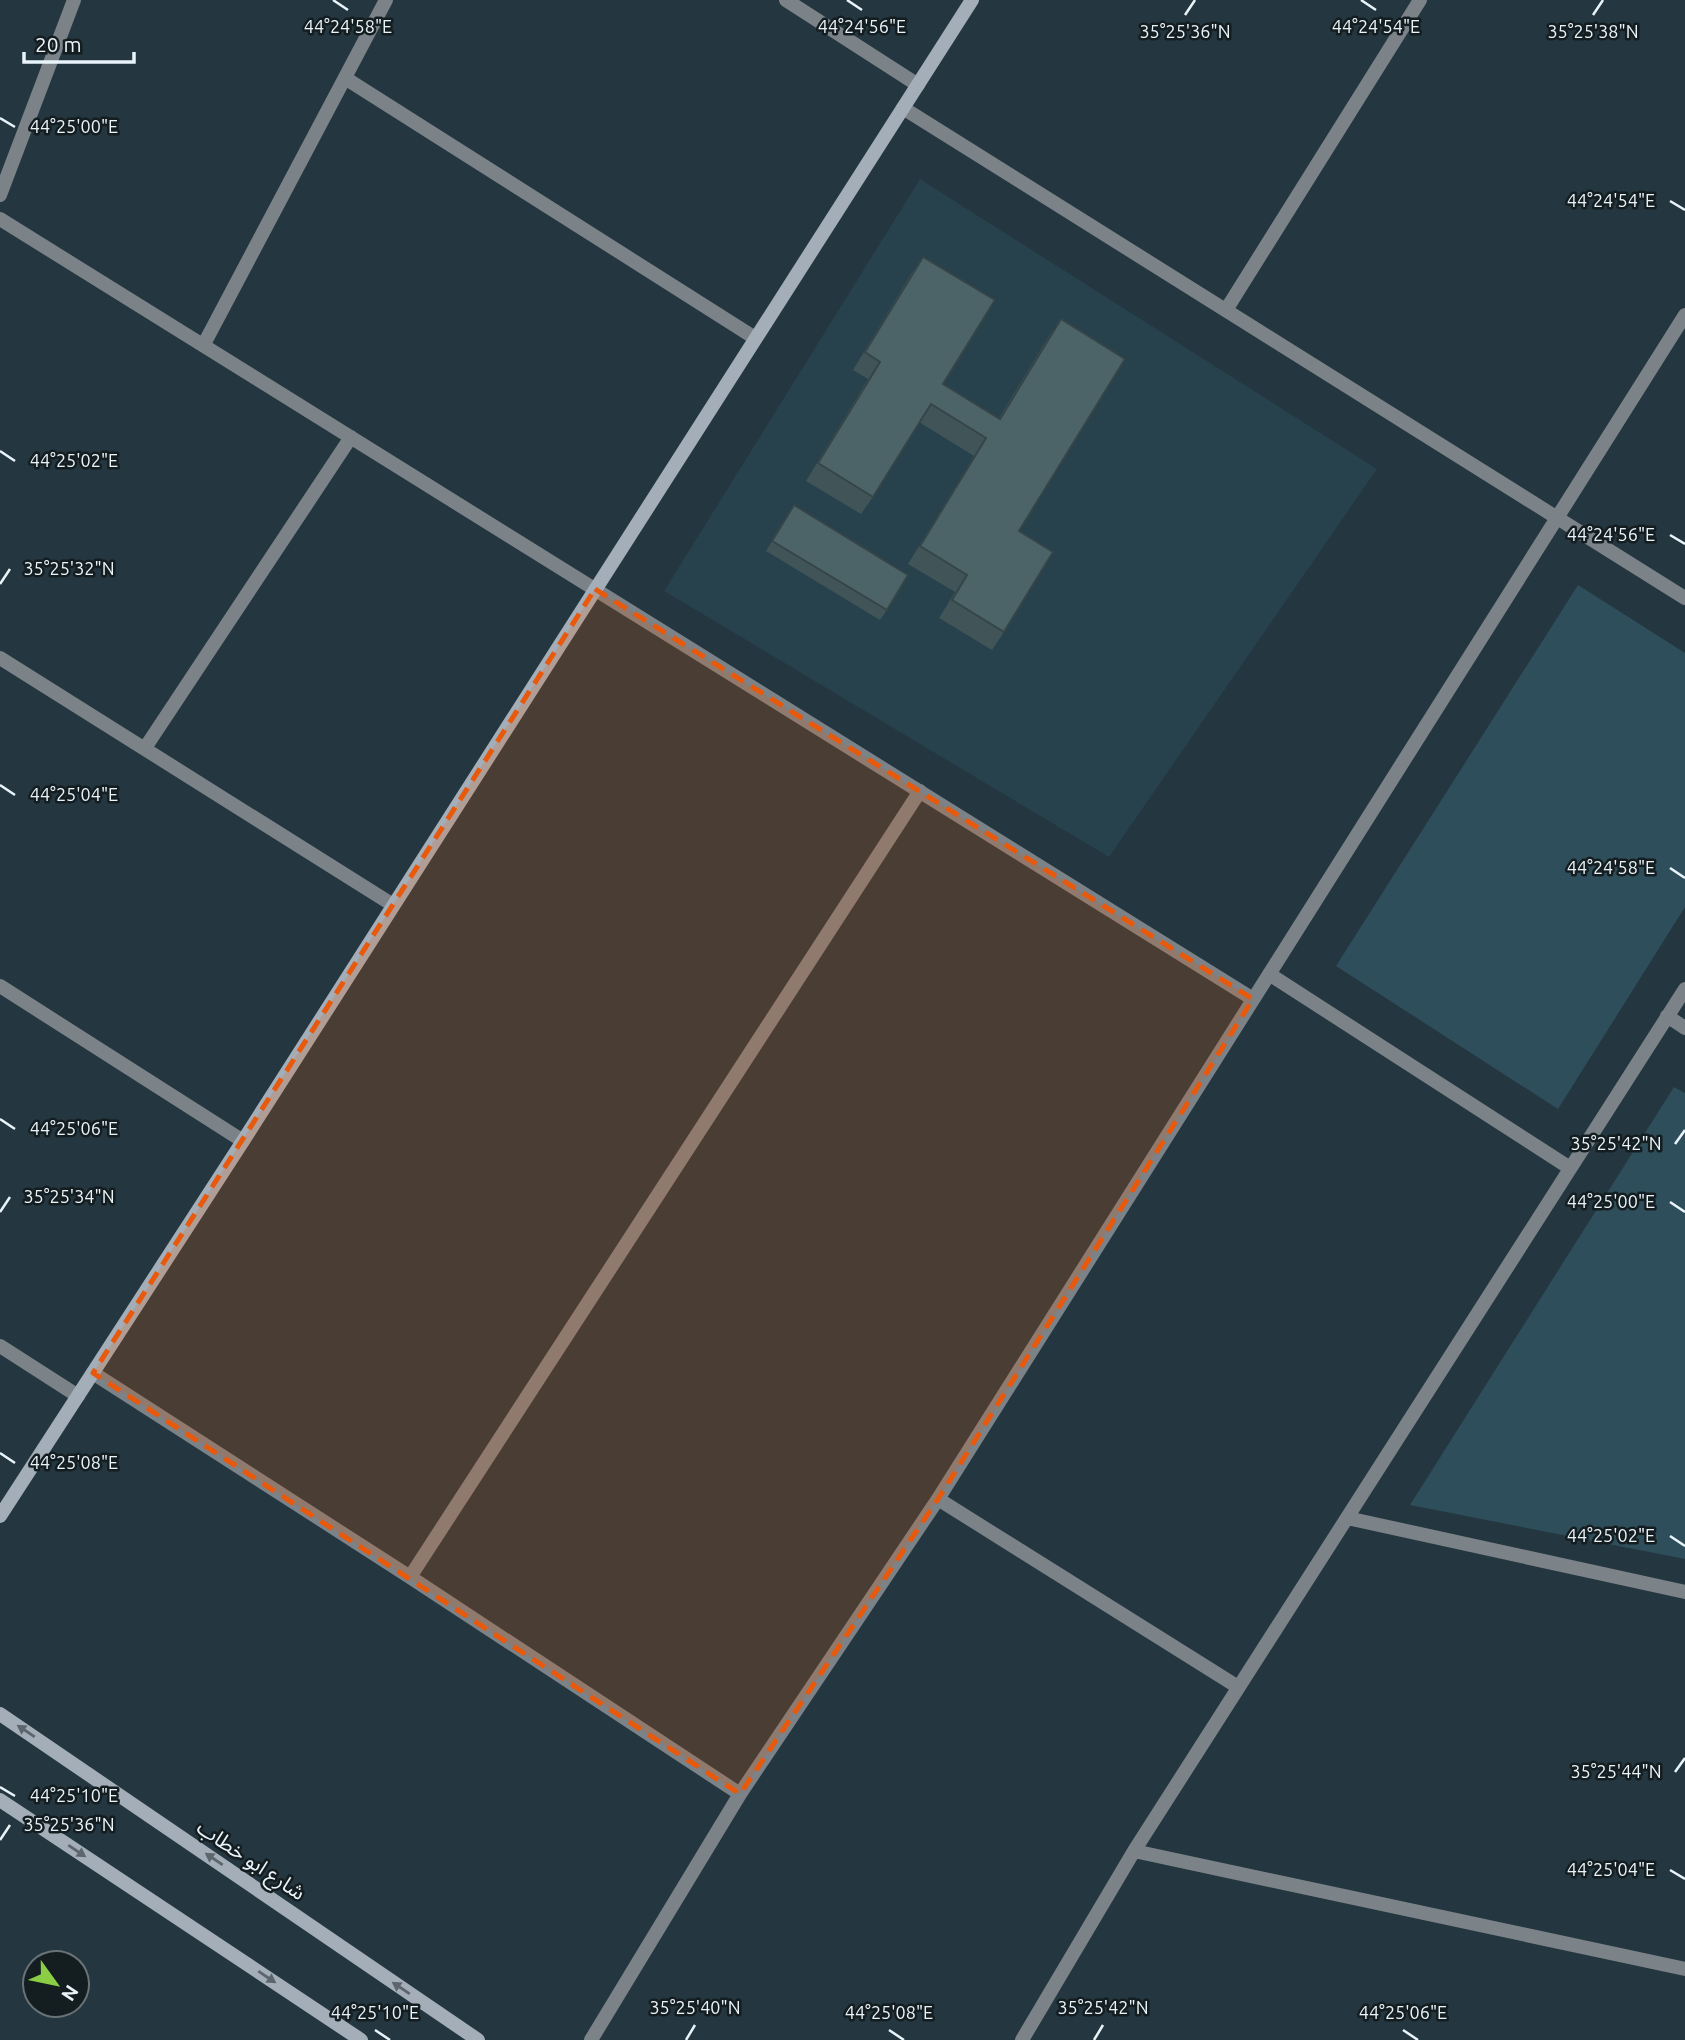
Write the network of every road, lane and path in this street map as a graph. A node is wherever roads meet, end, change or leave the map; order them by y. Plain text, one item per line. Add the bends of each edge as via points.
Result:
1 (74, 0) edge
2 (386, 0) edge
3 (786, 0) edge
4 (972, 0) edge
5 (1420, 0) edge
6 (345, 78) junction
7 (918, 85) junction
8 (904, 108) junction
9 (0, 195) edge
10 (0, 219) edge
11 (1226, 310) junction
12 (1685, 315) edge
13 (755, 338) junction
14 (204, 344) junction
15 (351, 437) junction
16 (1557, 518) junction
17 (595, 589) junction
18 (1685, 598) edge
19 (0, 658) edge
20 (145, 748) junction
21 (920, 791) junction
22 (393, 905) junction
23 (1269, 974) junction
24 (0, 986) edge
25 (1685, 989) edge
26 (1253, 999) junction
27 (1667, 1016) junction
28 (1685, 1028) edge
29 (243, 1141) junction
30 (1570, 1168) junction
31 (0, 1346) edge
32 (93, 1373) junction
33 (78, 1396) junction
34 (938, 1499) junction
35 (0, 1516) edge
36 (1347, 1518) junction
37 (410, 1577) junction
38 (1685, 1592) edge
39 (1238, 1687) junction
40 (0, 1714) edge
41 (740, 1794) junction
42 (0, 1800) edge
43 (1134, 1851) junction
44 (1685, 1969) edge
45 (361, 2040) edge
46 (478, 2040) edge
47 (591, 2040) edge
48 (1022, 2040) edge

1 - 9 street
2 - 6 street
3 - 7 street
4 - 7 street
5 - 11 street
6 - 13 street
6 - 14 street
7 - 8 street
8 - 11 street
8 - 13 street
10 - 14 street
11 - 16 street
12 - 16 street
13 - 17 street
14 - 15 street
15 - 17 street
15 - 20 street
16 - 18 street
16 - 23 street
17 - 21 street
17 - 22 street
19 - 20 street
20 - 22 street
21 - 26 street
21 - 37 street
22 - 29 street
23 - 26 street
23 - 30 street
24 - 29 street
25 - 27 street
26 - 34 street
27 - 28 street
27 - 30 street
29 - 32 street
30 - 36 street
31 - 33 street
32 - 33 street
32 - 37 street
33 - 35 street
34 - 39 street
34 - 41 street
36 - 38 street
36 - 39 street
37 - 41 street
39 - 43 street
46 -> 40 street, شارع ابو خطاب
41 - 47 street
42 -> 45 street
43 - 44 street
43 - 48 street

